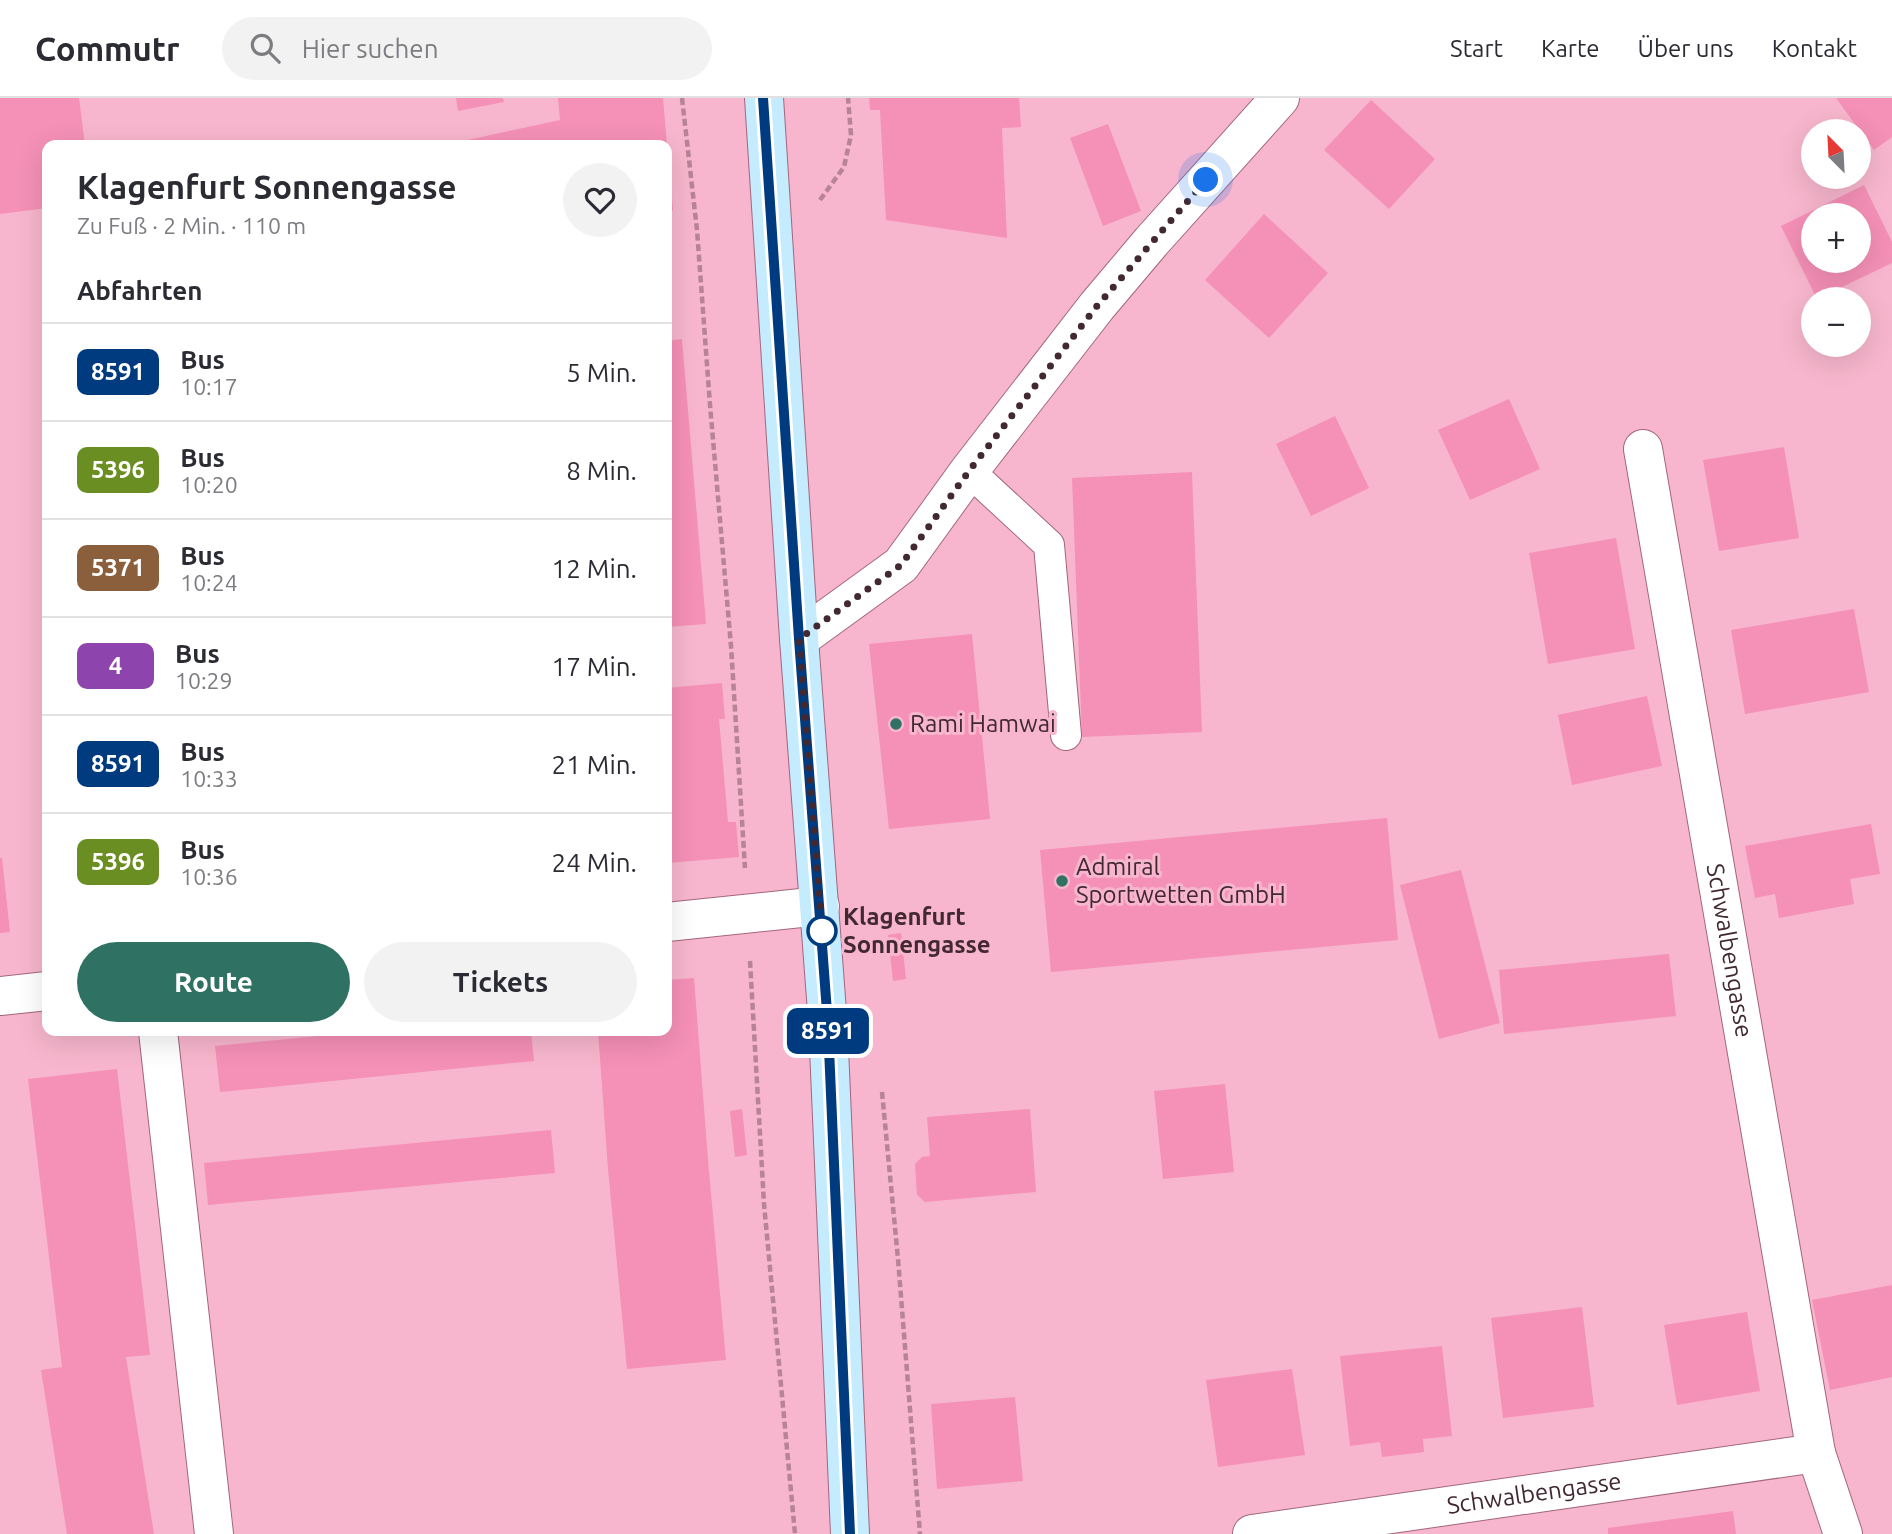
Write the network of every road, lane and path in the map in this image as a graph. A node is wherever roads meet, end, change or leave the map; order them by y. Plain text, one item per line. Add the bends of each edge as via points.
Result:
1 (682, 98) edge
2 (764, 98) edge
3 (1280, 98) edge
4 (1643, 449) dead end
5 (969, 471) junction
6 (799, 639) junction
7 (1066, 735) dead end
8 (820, 906) junction
9 (748, 913) junction
10 (672, 921) edge
11 (42, 992) edge
12 (0, 996) edge
13 (159, 1036) edge
14 (1816, 1453) junction
15 (214, 1534) edge
16 (795, 1534) edge
17 (850, 1534) edge
18 (1251, 1534) edge
19 (1843, 1534) edge

1 - 9 path via 731,646
2 - 6 main road
3 - 5 street via 1097,306
4 - 14 street, Schwalbengasse
5 - 6 street via 901,565
5 - 7 lane via 1049,545
6 - 8 main road
8 - 9 street
8 - 17 main road
9 - 10 street
9 - 16 path via 764,1204
11 - 12 street
13 - 15 street
14 - 18 street, Schwalbengasse
14 - 19 street, Schwalbengasse

